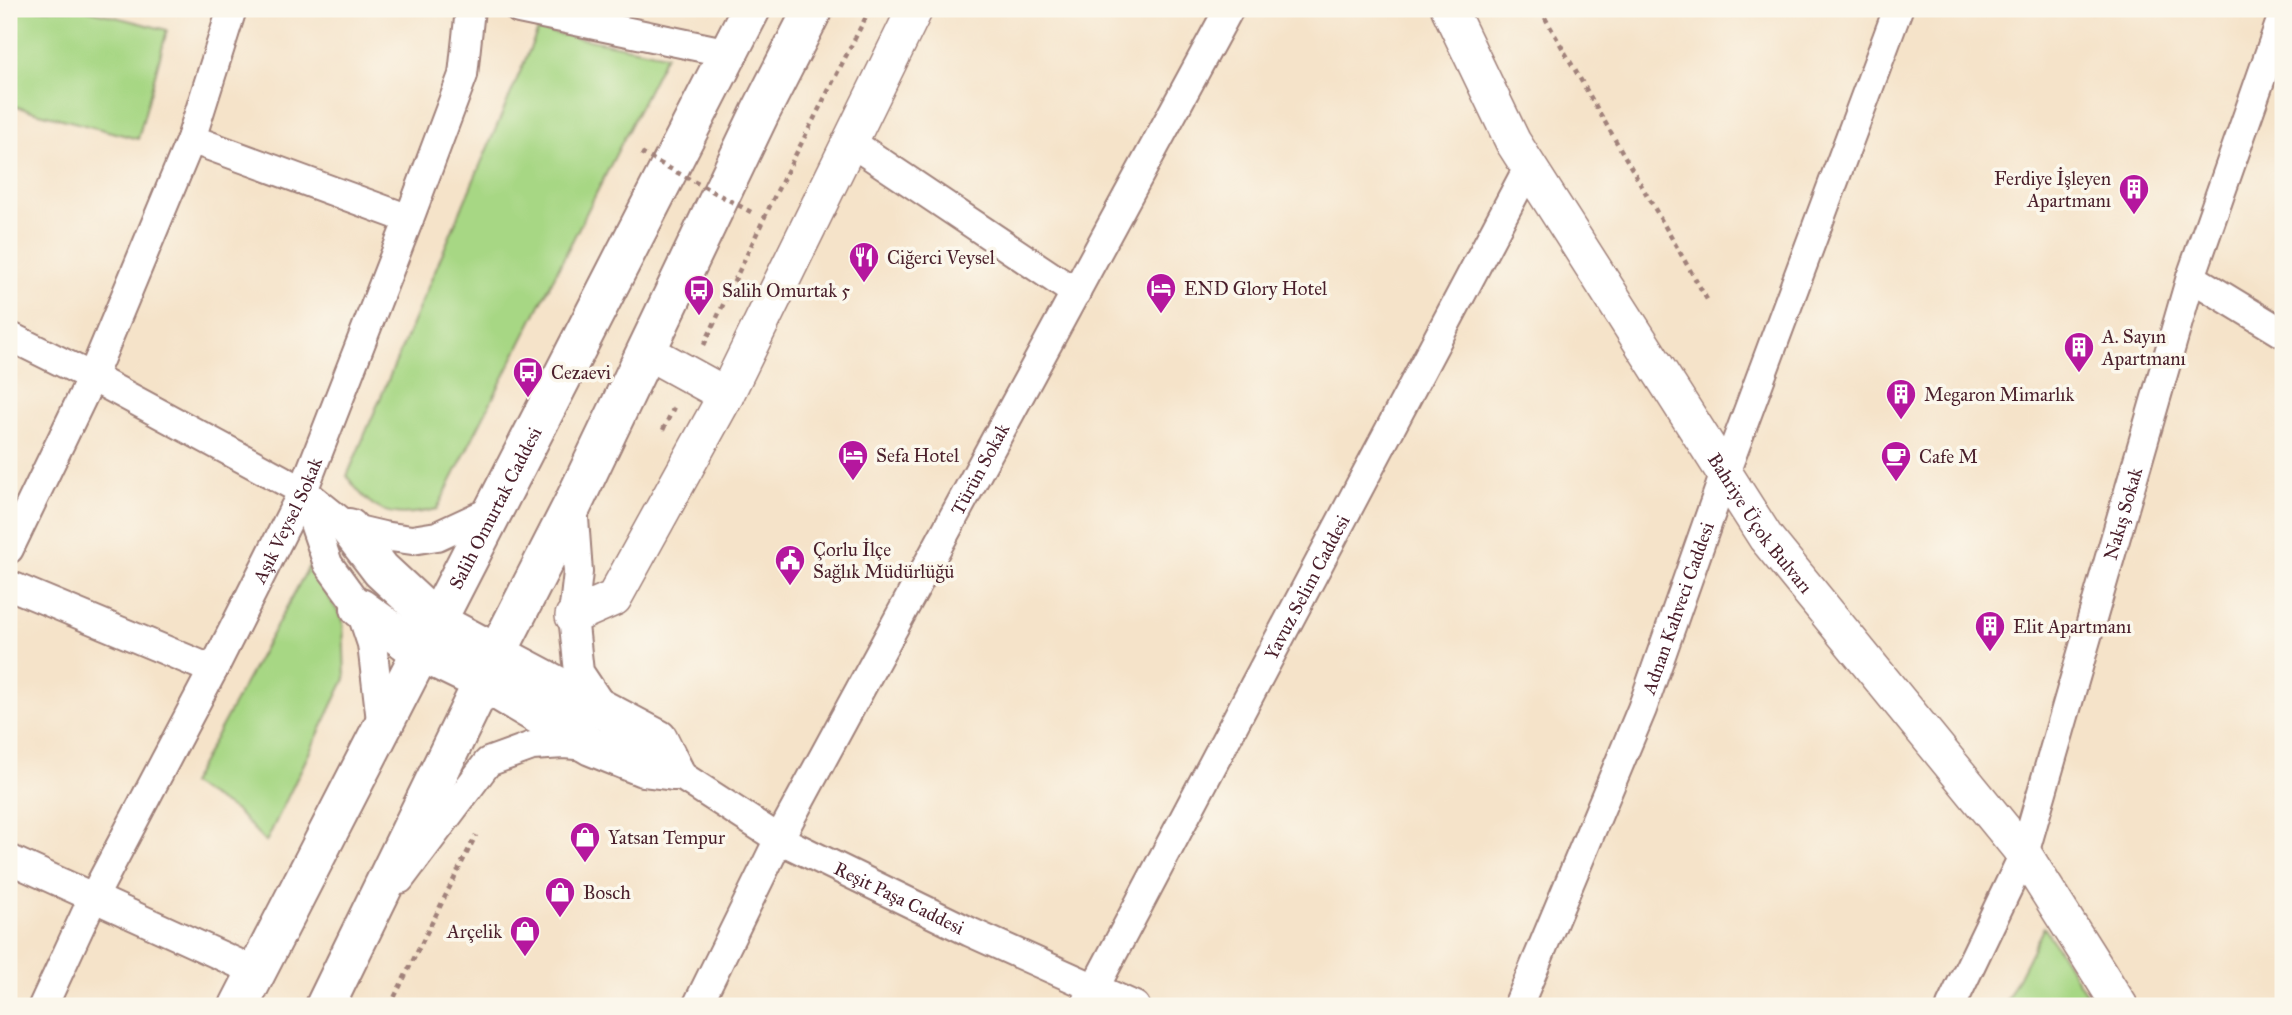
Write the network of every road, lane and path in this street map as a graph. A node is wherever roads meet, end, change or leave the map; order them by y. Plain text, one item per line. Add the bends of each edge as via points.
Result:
1 (232, 9) edge
2 (470, 9) edge
3 (519, 9) edge
4 (751, 9) edge
5 (813, 9) edge
6 (870, 9) edge
7 (915, 9) edge
8 (1229, 9) edge
9 (1448, 9) edge
10 (1540, 9) edge
11 (1898, 9) edge
12 (2283, 15) edge
13 (729, 52) junction
14 (191, 139) junction
15 (849, 141) junction
16 (641, 152) dead end
17 (1529, 166) junction
18 (751, 212) dead end
19 (409, 219) junction
20 (2191, 277) junction
21 (1076, 293) junction
22 (720, 294) dead end
23 (1709, 303) dead end
24 (724, 304) junction
25 (2283, 333) edge
26 (9, 336) edge
27 (646, 351) junction
28 (690, 375) junction
29 (92, 377) junction
30 (726, 395) junction
31 (662, 432) dead end
32 (1725, 473) junction
33 (303, 491) junction
34 (573, 504) junction
35 (495, 509) junction
36 (349, 528) junction
37 (9, 549) edge
38 (9, 584) edge
39 (360, 608) junction
40 (573, 616) junction
41 (429, 637) junction
42 (490, 667) junction
43 (213, 670) junction
44 (605, 710) junction
45 (382, 729) junction
46 (592, 746) junction
47 (674, 771) junction
48 (481, 825) dead end
49 (779, 839) junction
50 (2024, 854) junction
51 (9, 859) edge
52 (93, 898) junction
53 (361, 932) junction
54 (257, 972) junction
55 (1090, 996) edge
56 (43, 1006) edge
57 (239, 1006) edge
58 (325, 1006) edge
59 (390, 1006) edge
60 (697, 1006) edge
61 (1135, 1006) edge
62 (1518, 1006) edge
63 (1951, 1006) edge
64 (2120, 1006) edge

1 - 14 street
2 - 19 street, Aşık Veysel Sokak via 463,75
3 - 13 street
4 - 13 main road, Salih Omurtak Caddesi
5 - 27 main road
6 - 24 path
7 - 15 street
8 - 21 street, Türün Sokak
9 - 17 street, Bahriye Üçok Bulvarı
10 - 23 path
11 - 32 street, Adnan Kahveci Caddesi
12 - 20 street, Nakış Sokak
13 - 35 main road, Salih Omurtak Caddesi
14 - 19 street
14 - 29 street
15 - 21 street
15 - 30 street
16 - 18 path, bridge
17 - 32 street, Bahriye Üçok Bulvarı
17 - 55 street, Yavuz Selim Caddesi
19 - 33 street, Aşık Veysel Sokak
20 - 25 street
20 - 50 street, Nakış Sokak
21 - 49 street, Türün Sokak
22 - 24 path
24 - 28 path
26 - 29 street
27 - 28 street
27 - 34 main road
28 - 30 street
28 - 31 path
29 - 33 street
29 - 37 street
30 - 40 street via 614,598
32 - 50 street, Bahriye Üçok Bulvarı via 1766,538
32 - 62 street, Adnan Kahveci Caddesi via 1642,709
33 - 36 street
33 - 39 street via 328,564
33 - 43 street, Aşık Veysel Sokak
34 - 40 street via 578,572
34 - 42 main road
35 - 36 street via 437,536 412,540
35 - 41 main road, Salih Omurtak Caddesi
36 - 41 main road
38 - 43 street
39 - 41 main road
39 - 45 street via 372,644
40 - 44 street via 579,672
41 - 42 main road
41 - 45 main road, Salih Omurtak Caddesi
42 - 44 main road
42 - 46 main road
42 - 53 main road
43 - 52 street, Aşık Veysel Sokak
44 - 47 main road via 658,739
45 - 54 main road, Salih Omurtak Caddesi
46 - 47 main road via 643,767
46 - 53 street via 533,747 488,761
47 - 49 street, Reşit Paşa Caddesi
48 - 59 path
49 - 55 street, Reşit Paşa Caddesi
49 - 60 street, Türün Sokak
50 - 63 street, Nakış Sokak
50 - 64 street, Bahriye Üçok Bulvarı
51 - 52 street
52 - 54 street
52 - 56 street, Aşık Veysel Sokak
53 - 58 main road
54 - 57 main road, Salih Omurtak Caddesi
55 - 61 street, Reşit Paşa Caddesi

